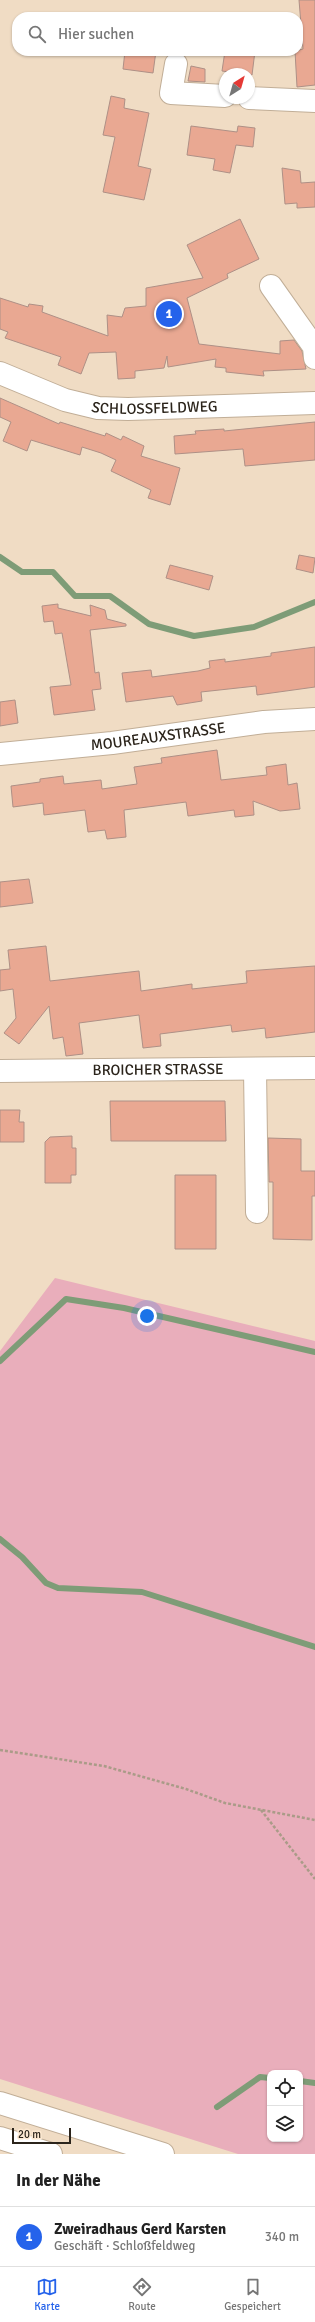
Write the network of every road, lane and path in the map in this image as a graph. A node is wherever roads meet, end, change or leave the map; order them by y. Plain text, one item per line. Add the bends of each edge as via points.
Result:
1 (176, 64) dead end
2 (219, 96) edge
3 (255, 98) edge
4 (315, 101) edge
5 (271, 286) dead end
6 (315, 358) edge
7 (0, 373) edge
8 (315, 403) edge
9 (315, 719) edge
10 (0, 754) edge
11 (315, 1068) edge
12 (255, 1069) junction
13 (0, 1071) edge
14 (257, 1212) dead end
15 (0, 1750) edge
16 (260, 1810) junction
17 (315, 1820) edge
18 (315, 1879) edge
19 (0, 2103) edge
20 (0, 2138) edge
21 (51, 2154) edge
22 (163, 2154) edge

1 - 2 main road via 172,93
3 - 4 main road
5 - 6 main road via 314,347
7 - 8 main road, SCHLOSSFELDWEG via 65,400 98,408
9 - 10 main road, MOUREAUXSTRASSE via 264,722
11 - 12 main road, BROICHER STRASSE
12 - 13 main road, BROICHER STRASSE
12 - 14 main road
15 - 16 path via 104,1766 225,1803
16 - 17 path
16 - 18 path
19 - 22 main road
20 - 21 main road

